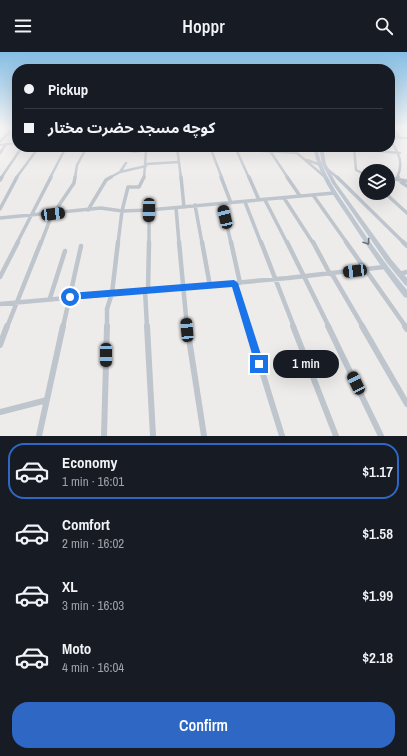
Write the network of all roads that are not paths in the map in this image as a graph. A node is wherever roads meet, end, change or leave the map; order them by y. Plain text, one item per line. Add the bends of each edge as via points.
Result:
1 (395, 146) edge
2 (19, 152) edge
3 (35, 152) edge
4 (63, 152) edge
5 (84, 152) edge
6 (146, 152) edge
7 (176, 152) edge
8 (212, 152) edge
9 (237, 152) edge
10 (271, 152) edge
11 (282, 152) edge
12 (317, 152) edge
13 (321, 152) edge
14 (354, 152) edge
15 (390, 152) edge
16 (295, 153) joint
17 (400, 153) junction
18 (305, 159) junction
19 (179, 162) junction
20 (126, 163) dead end
21 (146, 165) junction
22 (323, 168) junction
23 (120, 172) junction
24 (359, 172) edge
25 (325, 177) junction
26 (397, 179) junction
27 (0, 180) edge
28 (407, 182) edge
29 (407, 186) edge
30 (334, 193) junction
31 (313, 195) junction
32 (300, 196) junction
33 (284, 198) junction
34 (259, 200) junction
35 (265, 200) junction
36 (393, 200) edge
37 (245, 202) junction
38 (231, 203) junction
39 (222, 204) junction
40 (195, 205) junction
41 (184, 207) junction
42 (176, 208) junction
43 (0, 209) edge
44 (88, 210) junction
45 (149, 210) junction
46 (122, 212) junction
47 (407, 213) edge
48 (53, 214) junction
49 (30, 216) junction
50 (0, 218) edge
51 (81, 246) dead end
52 (407, 246) edge
53 (65, 251) dead end
54 (384, 267) junction
55 (366, 270) junction
56 (407, 272) edge
57 (331, 274) junction
58 (399, 274) junction
59 (304, 276) junction
60 (0, 277) edge
61 (275, 280) junction
62 (237, 283) junction
63 (407, 283) edge
64 (210, 286) junction
65 (183, 287) junction
66 (146, 290) junction
67 (112, 293) junction
68 (407, 295) edge
69 (70, 297) junction
70 (50, 298) junction
71 (17, 302) junction
72 (0, 304) edge
73 (407, 329) edge
74 (0, 345) edge
75 (47, 400) junction
76 (407, 404) edge
77 (0, 412) edge
78 (39, 436) edge
79 (104, 436) edge
80 (153, 436) edge
81 (204, 436) edge
82 (282, 436) edge
83 (336, 436) edge
84 (381, 436) edge

1 - 17 street
2 - 27 street
3 - 43 street via 16,178
4 - 49 street
5 - 48 street via 77,165 74,183
6 - 21 street
7 - 19 street
8 - 38 street
9 - 34 street
10 - 32 street
11 - 16 main road
12 - 22 main road
13 - 22 main road
14 - 24 street via 356,170
15 - 17 street
16 - 18 street
17 - 26 street via 401,172
18 - 22 street
18 - 25 street via 317,173
19 - 21 street
19 - 41 street
20 - 23 street
21 - 23 street
21 - 46 street via 142,184 139,187 128,188
22 - 25 main road
22 - 52 street via 332,172
22 - 58 main road
23 - 44 street via 106,180
25 - 30 main road
26 - 28 street
26 - 29 street
30 - 31 street
30 -> 54 main road
31 - 32 street
31 - 55 street
32 - 33 street
33 - 35 street
33 - 57 street
34 - 35 street
34 - 37 street
35 - 59 street
36 - 47 street
37 - 38 street
37 - 61 street
38 - 39 street
39 - 40 street
39 - 62 street
40 - 41 street
40 - 64 street
41 - 42 street
42 - 45 street
42 - 65 street
44 - 46 street via 101,208
44 - 48 street
45 - 46 street
45 - 66 street
46 - 67 street
48 - 49 street
48 - 71 street
49 - 50 street
49 - 60 street
51 - 69 street
53 - 70 street
54 - 55 street
54 - 68 main road
55 - 57 street
55 - 73 street
56 - 58 street
57 - 59 street
57 - 76 street
58 - 63 main road
59 - 61 street
59 - 84 street
61 - 62 street
61 - 83 street
62 - 64 street
62 - 82 street
64 - 65 street
65 - 66 street
65 - 81 street via 187,330
66 - 67 street
66 - 80 street
67 - 69 street
67 - 79 street via 107,309
69 - 70 street
69 - 75 street
70 - 71 street
71 - 72 street
71 - 74 street
75 - 77 street
75 - 78 street

